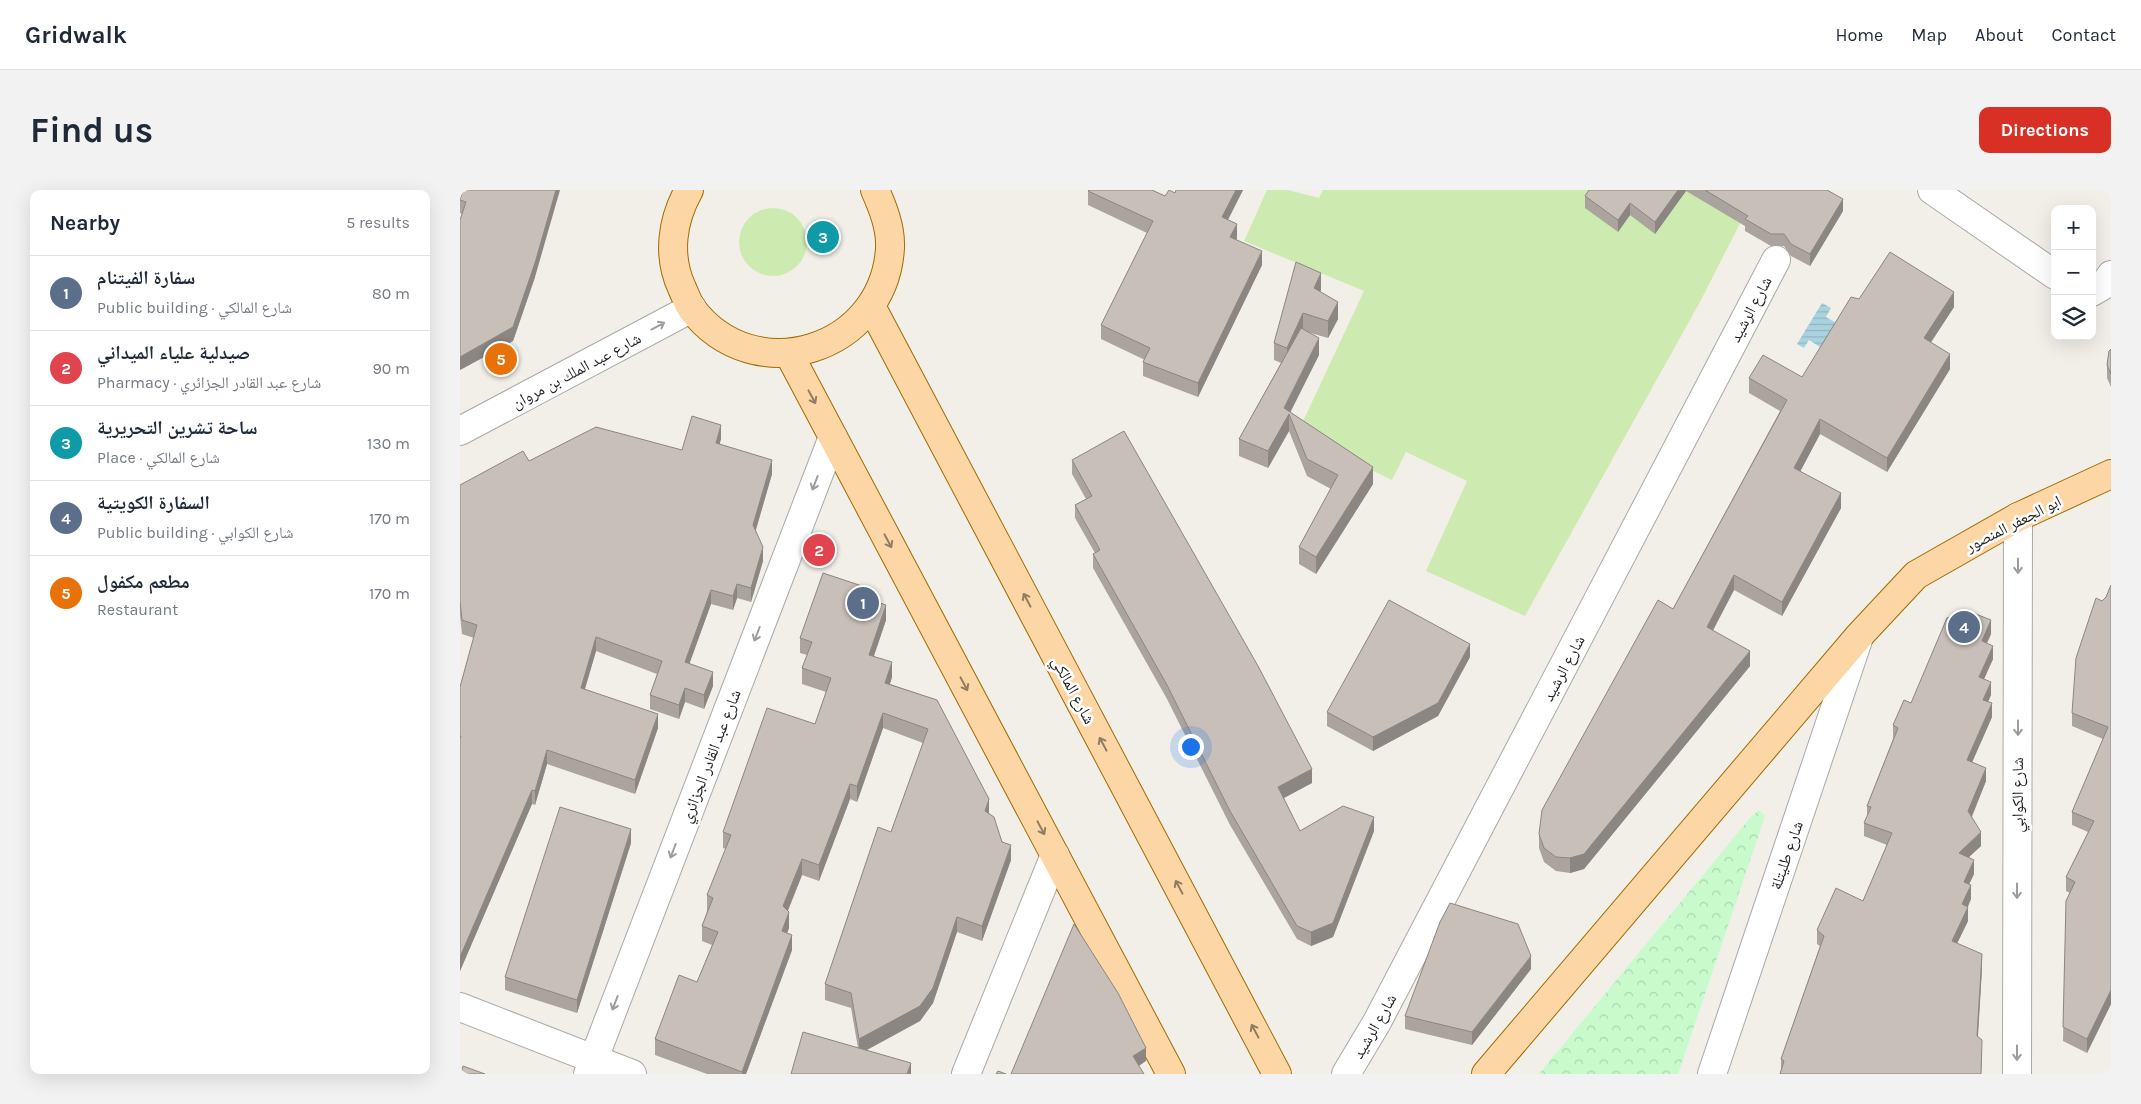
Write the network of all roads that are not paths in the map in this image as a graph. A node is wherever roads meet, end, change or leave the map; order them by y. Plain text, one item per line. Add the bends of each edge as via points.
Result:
1 (689, 190) edge
2 (875, 190) edge
3 (1932, 190) edge
4 (1776, 260) dead end
5 (2051, 272) edge
6 (2111, 275) edge
7 (2096, 290) edge
8 (871, 306) junction
9 (692, 308) junction
10 (789, 354) junction
11 (460, 431) edge
12 (833, 437) junction
13 (2111, 474) edge
14 (2018, 517) junction
15 (1859, 636) junction
16 (1055, 855) junction
17 (460, 1007) edge
18 (590, 1066) edge
19 (632, 1074) edge
20 (966, 1074) edge
21 (1171, 1074) edge
22 (1278, 1074) edge
23 (1346, 1074) edge
24 (1486, 1074) edge
25 (1712, 1074) edge
26 (2017, 1074) edge

1 - 9 main road via 679,209 672,243 677,277
2 - 8 main road via 886,216 890,248 885,278
3 - 5 street
4 - 23 street, شارع الرشيد via 1378,1022
6 - 7 street
8 - 10 main road via 849,330 820,347
22 -> 8 main road, شارع المالكي
9 - 10 main road via 718,334 752,350
11 -> 9 street, شارع عبد الملك بن مروان
10 -> 12 main road
12 -> 16 main road
12 -> 18 street, شارع عبد القادر الجزائري
13 - 14 main road, ابو الجعفر المنصور
14 - 15 main road, ابو الجعفر المنصور via 1916,575
14 -> 26 street, شارع الكوابي
15 - 24 main road, ابو الجعفر المنصور
15 - 25 street, شارع طليتلة
16 - 20 street
16 - 21 main road
17 - 18 street
18 - 19 street

